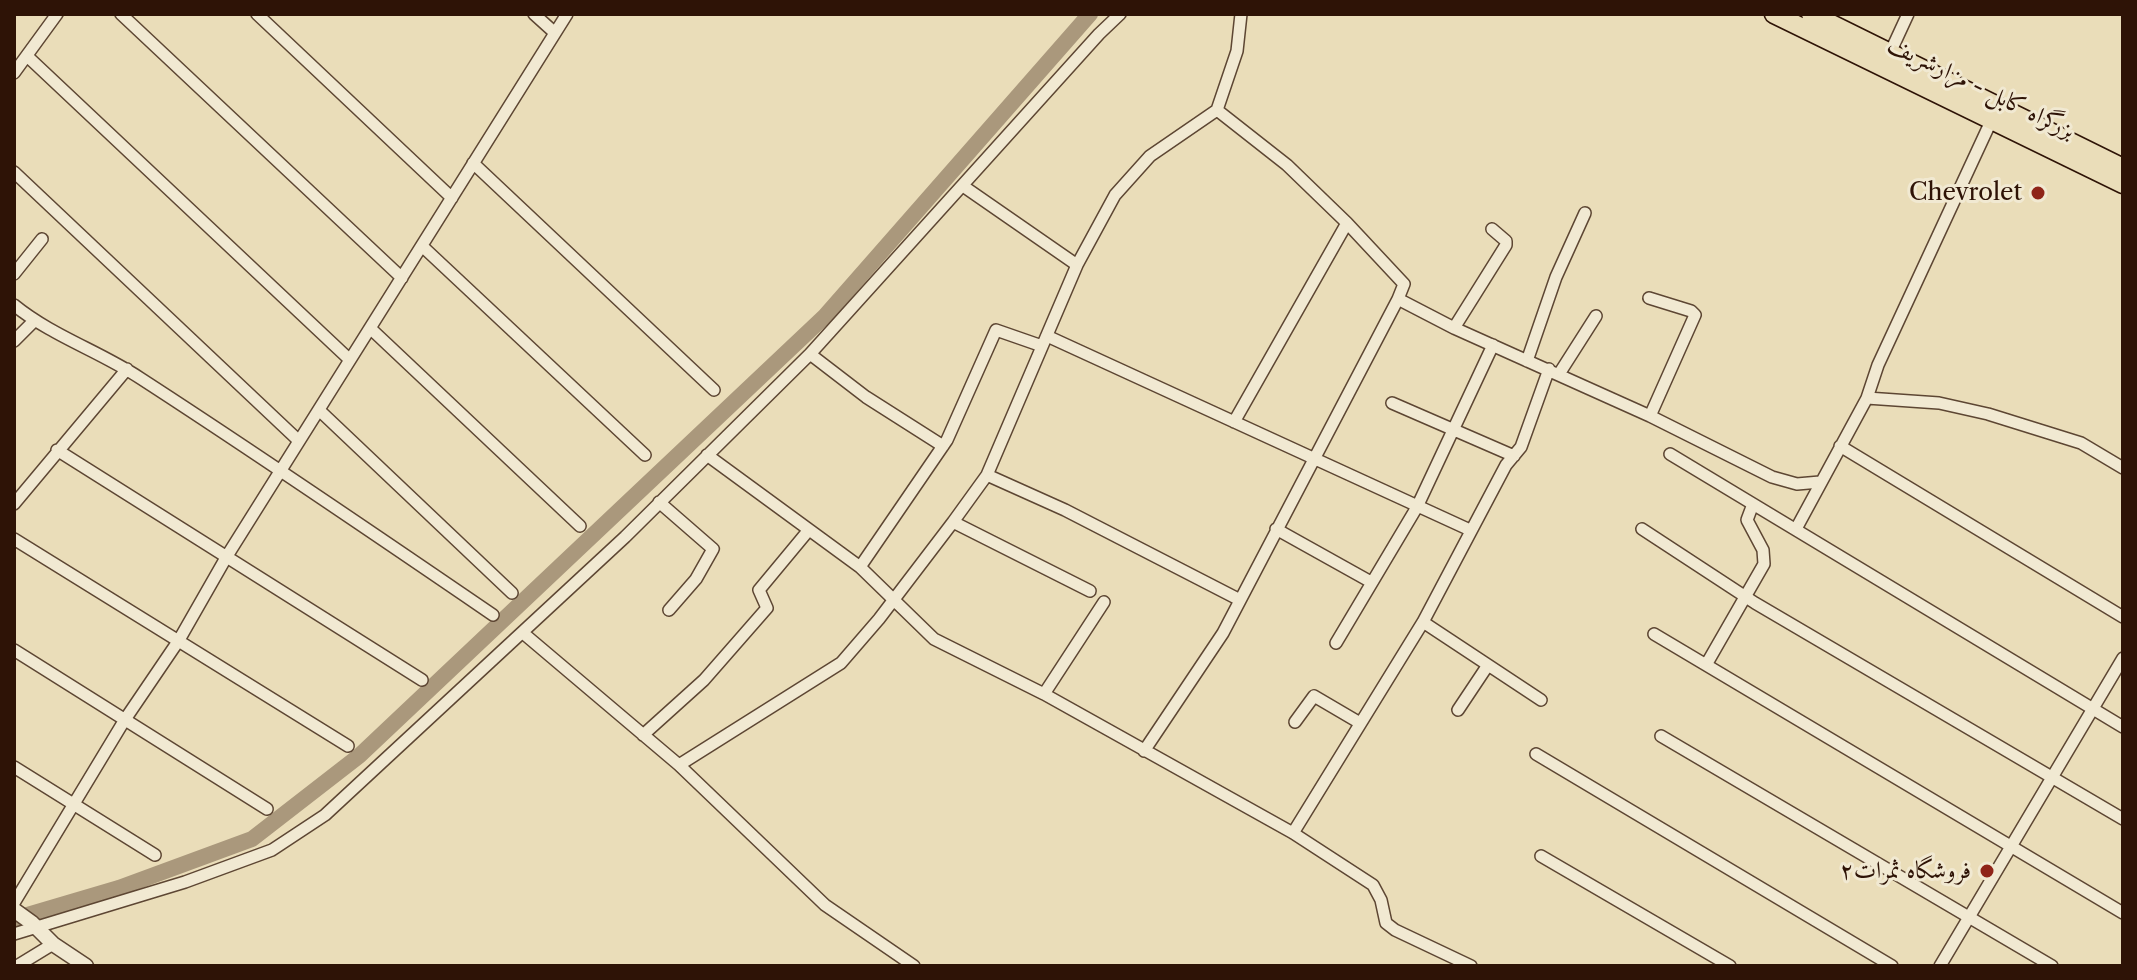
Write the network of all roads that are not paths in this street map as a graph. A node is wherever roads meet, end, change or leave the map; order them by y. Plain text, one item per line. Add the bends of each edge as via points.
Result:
1 (57, 14) edge
2 (121, 14) edge
3 (257, 14) edge
4 (534, 14) edge
5 (567, 14) edge
6 (1120, 14) edge
7 (1241, 14) edge
8 (1774, 14) edge
9 (1811, 14) edge
10 (1908, 14) edge
11 (555, 33) junction
12 (1890, 53) junction
13 (27, 56) junction
14 (14, 73) edge
15 (1217, 110) junction
16 (1995, 113) junction
17 (473, 163) junction
18 (2123, 168) edge
19 (14, 172) edge
20 (2123, 184) edge
21 (963, 186) junction
22 (452, 198) junction
23 (1585, 213) dead end
24 (1347, 223) junction
25 (1492, 229) dead end
26 (42, 239) dead end
27 (422, 246) junction
28 (1077, 265) junction
29 (14, 274) edge
30 (402, 278) junction
31 (1649, 298) dead end
32 (1398, 299) junction
33 (14, 305) edge
34 (1596, 316) dead end
35 (34, 321) junction
36 (370, 328) junction
37 (1454, 328) junction
38 (14, 341) edge
39 (1044, 341) junction
40 (1493, 345) junction
41 (810, 354) junction
42 (350, 360) junction
43 (1527, 361) junction
44 (127, 369) junction
45 (1554, 371) junction
46 (714, 390) dead end
47 (1867, 398) junction
48 (1392, 403) dead end
49 (319, 410) junction
50 (1650, 416) junction
51 (1234, 422) junction
52 (1455, 431) junction
53 (299, 441) junction
54 (943, 446) junction
55 (1840, 446) junction
56 (57, 450) junction
57 (1670, 454) dead end
58 (645, 455) dead end
59 (707, 455) junction
60 (1514, 456) junction
61 (1313, 457) junction
62 (2123, 468) edge
63 (281, 470) junction
64 (987, 475) junction
65 (1820, 482) junction
66 (659, 502) junction
67 (14, 504) edge
68 (1753, 504) junction
69 (1417, 507) junction
70 (953, 522) junction
71 (580, 526) dead end
72 (1276, 529) junction
73 (1642, 529) dead end
74 (1796, 529) junction
75 (1470, 530) junction
76 (808, 531) junction
77 (14, 539) edge
78 (227, 556) junction
79 (860, 567) junction
80 (1371, 582) junction
81 (1090, 591) dead end
82 (512, 593) dead end
83 (1746, 597) junction
84 (893, 599) junction
85 (1240, 600) junction
86 (1104, 602) dead end
87 (669, 610) dead end
88 (493, 615) dead end
89 (2123, 617) edge
90 (1423, 622) junction
91 (523, 633) junction
92 (1654, 634) dead end
93 (179, 640) junction
94 (1336, 643) dead end
95 (14, 650) edge
96 (2123, 658) edge
97 (1488, 665) junction
98 (1706, 665) junction
99 (422, 680) dead end
100 (1044, 694) junction
101 (1541, 700) dead end
102 (2093, 708) junction
103 (1458, 710) dead end
104 (124, 721) junction
105 (1295, 722) dead end
106 (1360, 723) junction
107 (2123, 727) edge
108 (643, 735) junction
109 (1661, 736) dead end
110 (348, 746) dead end
111 (1144, 751) junction
112 (1536, 754) dead end
113 (679, 765) junction
114 (14, 767) edge
115 (2051, 778) junction
116 (72, 804) junction
117 (267, 809) dead end
118 (2123, 819) edge
119 (1293, 833) junction
120 (2010, 848) junction
121 (155, 855) dead end
122 (1541, 856) dead end
123 (15, 909) edge
124 (2123, 913) edge
125 (1968, 918) junction
126 (35, 925) junction
127 (14, 934) edge
128 (53, 944) junction
129 (17, 966) edge
130 (86, 966) edge
131 (914, 966) edge
132 (1471, 966) edge
133 (1730, 966) edge
134 (1892, 966) edge
135 (1940, 966) edge
136 (2052, 966) edge

1 - 13 street
2 - 30 street
3 - 22 street
4 - 11 street
5 - 11 street
6 - 21 street
7 - 15 street via 1237,51
8 - 16 highway, بزرگراه کابل - مزارشریف
9 - 12 highway, بزرگراه کابل - مزارشریف
10 - 12 street
11 - 17 street
12 - 16 highway, بزرگراه کابل - مزارشریف
13 - 14 street
13 - 42 street
15 - 24 street via 1287,165
15 - 28 street via 1150,156 1115,195
16 - 18 highway, بزرگراه کابل - مزارشریف
16 - 20 highway, بزرگراه کابل - مزارشریف
16 - 47 street
17 - 22 street
17 - 46 street
19 - 53 street
21 - 28 street
21 - 41 street
22 - 27 street
23 - 43 street
24 - 32 street via 1403,282
24 - 51 street
25 - 37 street via 1506,245
26 - 29 street
27 - 30 street
27 - 58 street
28 - 39 street
30 - 36 street
31 - 50 street via 1695,315
32 - 37 street
32 - 61 street
33 - 35 street
34 - 45 street
35 - 38 street
35 - 44 street
36 - 42 street
36 - 71 street
37 - 40 street
39 - 51 street
39 - 54 street via 996,330
39 - 64 street
40 - 43 street
40 - 52 street
41 - 54 street
41 - 59 street
42 - 49 street
43 - 45 street
44 - 56 street
44 - 63 street
45 - 50 street
45 - 60 street
47 - 55 street
47 - 62 street via 1939,403 1988,414 2081,443
48 - 52 street
49 - 53 street
49 - 82 street
50 - 65 street via 1772,477 1797,484
51 - 61 street
52 - 60 street
52 - 69 street
53 - 63 street
54 - 79 street
55 - 65 street
55 - 89 street
56 - 67 street
56 - 78 street
57 - 68 street
59 - 66 street
59 - 76 street
60 - 75 street
61 - 69 street
61 - 72 street
63 - 78 street
63 - 88 street
64 - 70 street
64 - 85 street
65 - 74 street
66 - 87 street via 713,549
66 - 91 street
68 - 74 street
68 - 83 street via 1747,520 1765,558
69 - 75 street
69 - 80 street
70 - 81 street
70 - 84 street
72 - 80 street
72 - 85 street
73 - 83 street
74 - 102 street
75 - 90 street
76 - 79 street
76 - 108 street via 759,590 767,608 704,680
77 - 93 street
78 - 93 street
78 - 99 street
79 - 84 street
80 - 94 street
83 - 98 street
83 - 115 street
84 - 100 street via 934,639
84 - 113 street via 841,663
85 - 111 street
86 - 100 street
90 - 97 street
90 - 106 street
91 - 108 street
91 - 126 street via 325,815 272,850 185,882
92 - 98 street
93 - 104 street
93 - 110 street
95 - 104 street
96 - 102 street
97 - 101 street
97 - 103 street
98 - 120 street
100 - 111 street
102 - 107 street
102 - 115 street
104 - 116 street
104 - 117 street
105 - 106 street via 1314,696
106 - 119 street
108 - 113 street
109 - 125 street
111 - 119 street
112 - 134 street
113 - 131 street via 825,905
114 - 116 street
115 - 118 street
115 - 120 street
116 - 121 street
116 - 123 street
119 - 132 street via 1373,885 1386,923 1395,930
120 - 124 street
120 - 125 street
122 - 133 street
123 - 126 street
125 - 135 street
125 - 136 street
126 - 127 street
126 - 128 street
128 - 129 street
128 - 130 street

